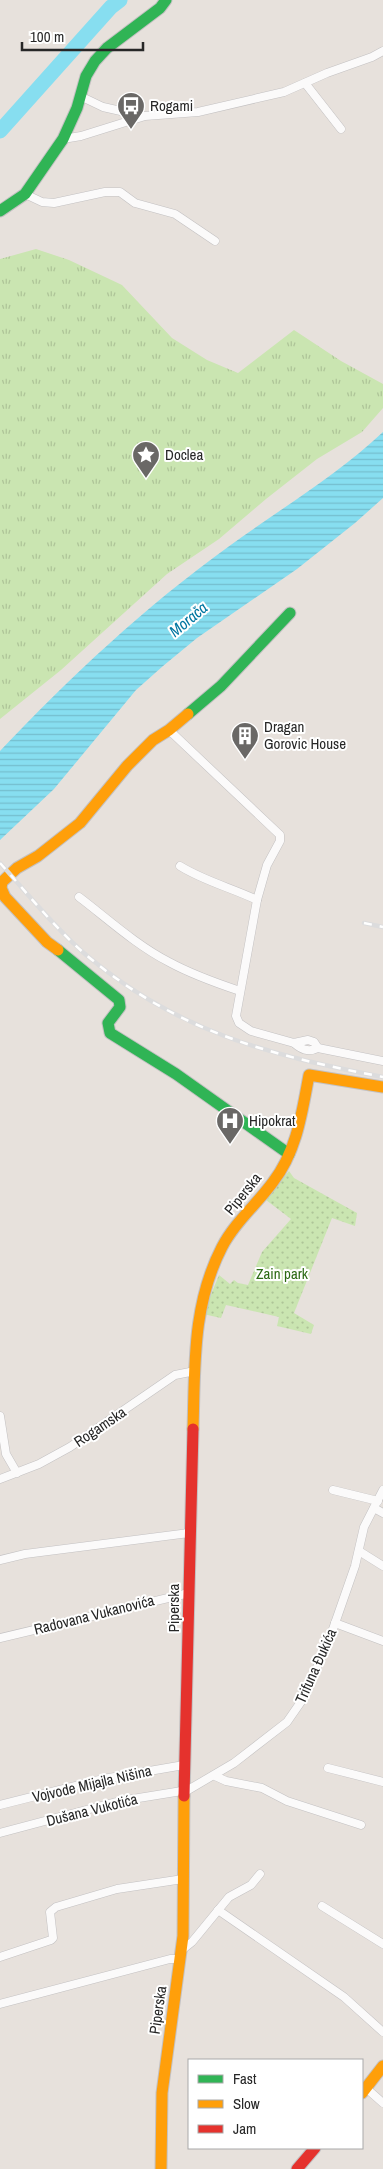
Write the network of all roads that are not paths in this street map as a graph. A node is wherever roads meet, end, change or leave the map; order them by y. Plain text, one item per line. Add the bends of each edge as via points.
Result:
1 (166, 0) edge
2 (383, 51) edge
3 (305, 83) junction
4 (80, 96) junction
5 (145, 116) junction
6 (341, 129) dead end
7 (63, 139) junction
8 (25, 194) junction
9 (0, 211) edge
10 (215, 241) dead end
11 (290, 612) dead end
12 (169, 730) junction
13 (180, 866) dead end
14 (79, 896) dead end
15 (257, 900) junction
16 (240, 991) junction
17 (383, 1060) edge
18 (383, 1087) edge
19 (289, 1154) junction
20 (195, 1371) junction
21 (0, 1416) edge
22 (17, 1472) junction
23 (0, 1479) edge
24 (333, 1490) dead end
25 (383, 1490) edge
26 (376, 1505) junction
27 (383, 1513) edge
28 (189, 1533) junction
29 (359, 1551) junction
30 (0, 1560) edge
31 (383, 1566) edge
32 (189, 1593) junction
33 (335, 1623) junction
34 (0, 1638) edge
35 (383, 1641) edge
36 (184, 1765) junction
37 (328, 1768) dead end
38 (215, 1776) junction
39 (383, 1782) edge
40 (184, 1790) junction
41 (0, 1805) edge
42 (361, 1825) dead end
43 (0, 1833) edge
44 (260, 1874) dead end
45 (183, 1879) junction
46 (322, 1906) dead end
47 (218, 1910) junction
48 (383, 1944) edge
49 (181, 1954) junction
50 (0, 1957) edge
51 (0, 2004) edge
52 (383, 2032) edge
53 (383, 2066) edge
54 (364, 2090) edge
55 (383, 2103) edge
56 (314, 2149) edge
57 (161, 2169) edge
58 (297, 2169) edge

1 - 4 street via 100,55 86,76
2 - 3 street
3 - 5 street via 284,92 198,112
3 - 6 street
4 - 5 street via 103,107
4 - 7 street
5 - 7 street
7 - 8 street
8 - 9 street
8 - 10 street via 42,202 54,203 120,192 135,203 175,214
11 - 12 street via 221,686
12 - 15 street via 280,835
12 - 19 street via 153,740 127,766 80,823 17,868 2,882 1,888 5,897 47,942 119,1000 120,1007 108,1024 110,1032
13 - 15 street
14 - 16 street via 168,962
15 - 16 street
16 - 17 street via 236,1016 239,1024 251,1031 294,1043 308,1040 318,1048
18 - 19 street, Piperska via 310,1073
19 - 20 street, Piperska via 283,1168 230,1233 215,1263 196,1330
20 - 22 street, Rogamska via 175,1375 70,1447
20 - 28 street, Piperska
21 - 22 street via 6,1454
22 - 23 street, Rogamska
24 - 26 street
25 - 26 street, Trifuna Đukića
26 - 27 street
26 - 29 street, Trifuna Đukića via 364,1527
28 - 30 street
28 - 32 street, Piperska
29 - 31 street
29 - 33 street, Trifuna Đukića
32 - 34 street, Radovana Vukanovića
32 - 36 street, Piperska
33 - 35 street
33 - 38 street, Trifuna Đukića via 305,1696 294,1714
36 - 40 street, Piperska
36 - 41 street, Vojvode Mijajla Nišina via 103,1779
37 - 39 street
38 - 40 street, Trifuna Đukića
38 - 42 street via 262,1788 287,1801
40 - 43 street, Dušana Vukotića via 120,1801
40 - 45 street, Piperska
44 - 47 street via 251,1885 229,1897
45 - 49 street, Piperska
45 - 50 street via 117,1889 56,1907 50,1912 51,1940
46 - 48 street
47 - 49 street
47 - 52 street via 344,1997
49 - 51 street
49 - 57 street, Piperska via 162,2093
53 - 54 street
54 - 55 street
56 - 58 street

